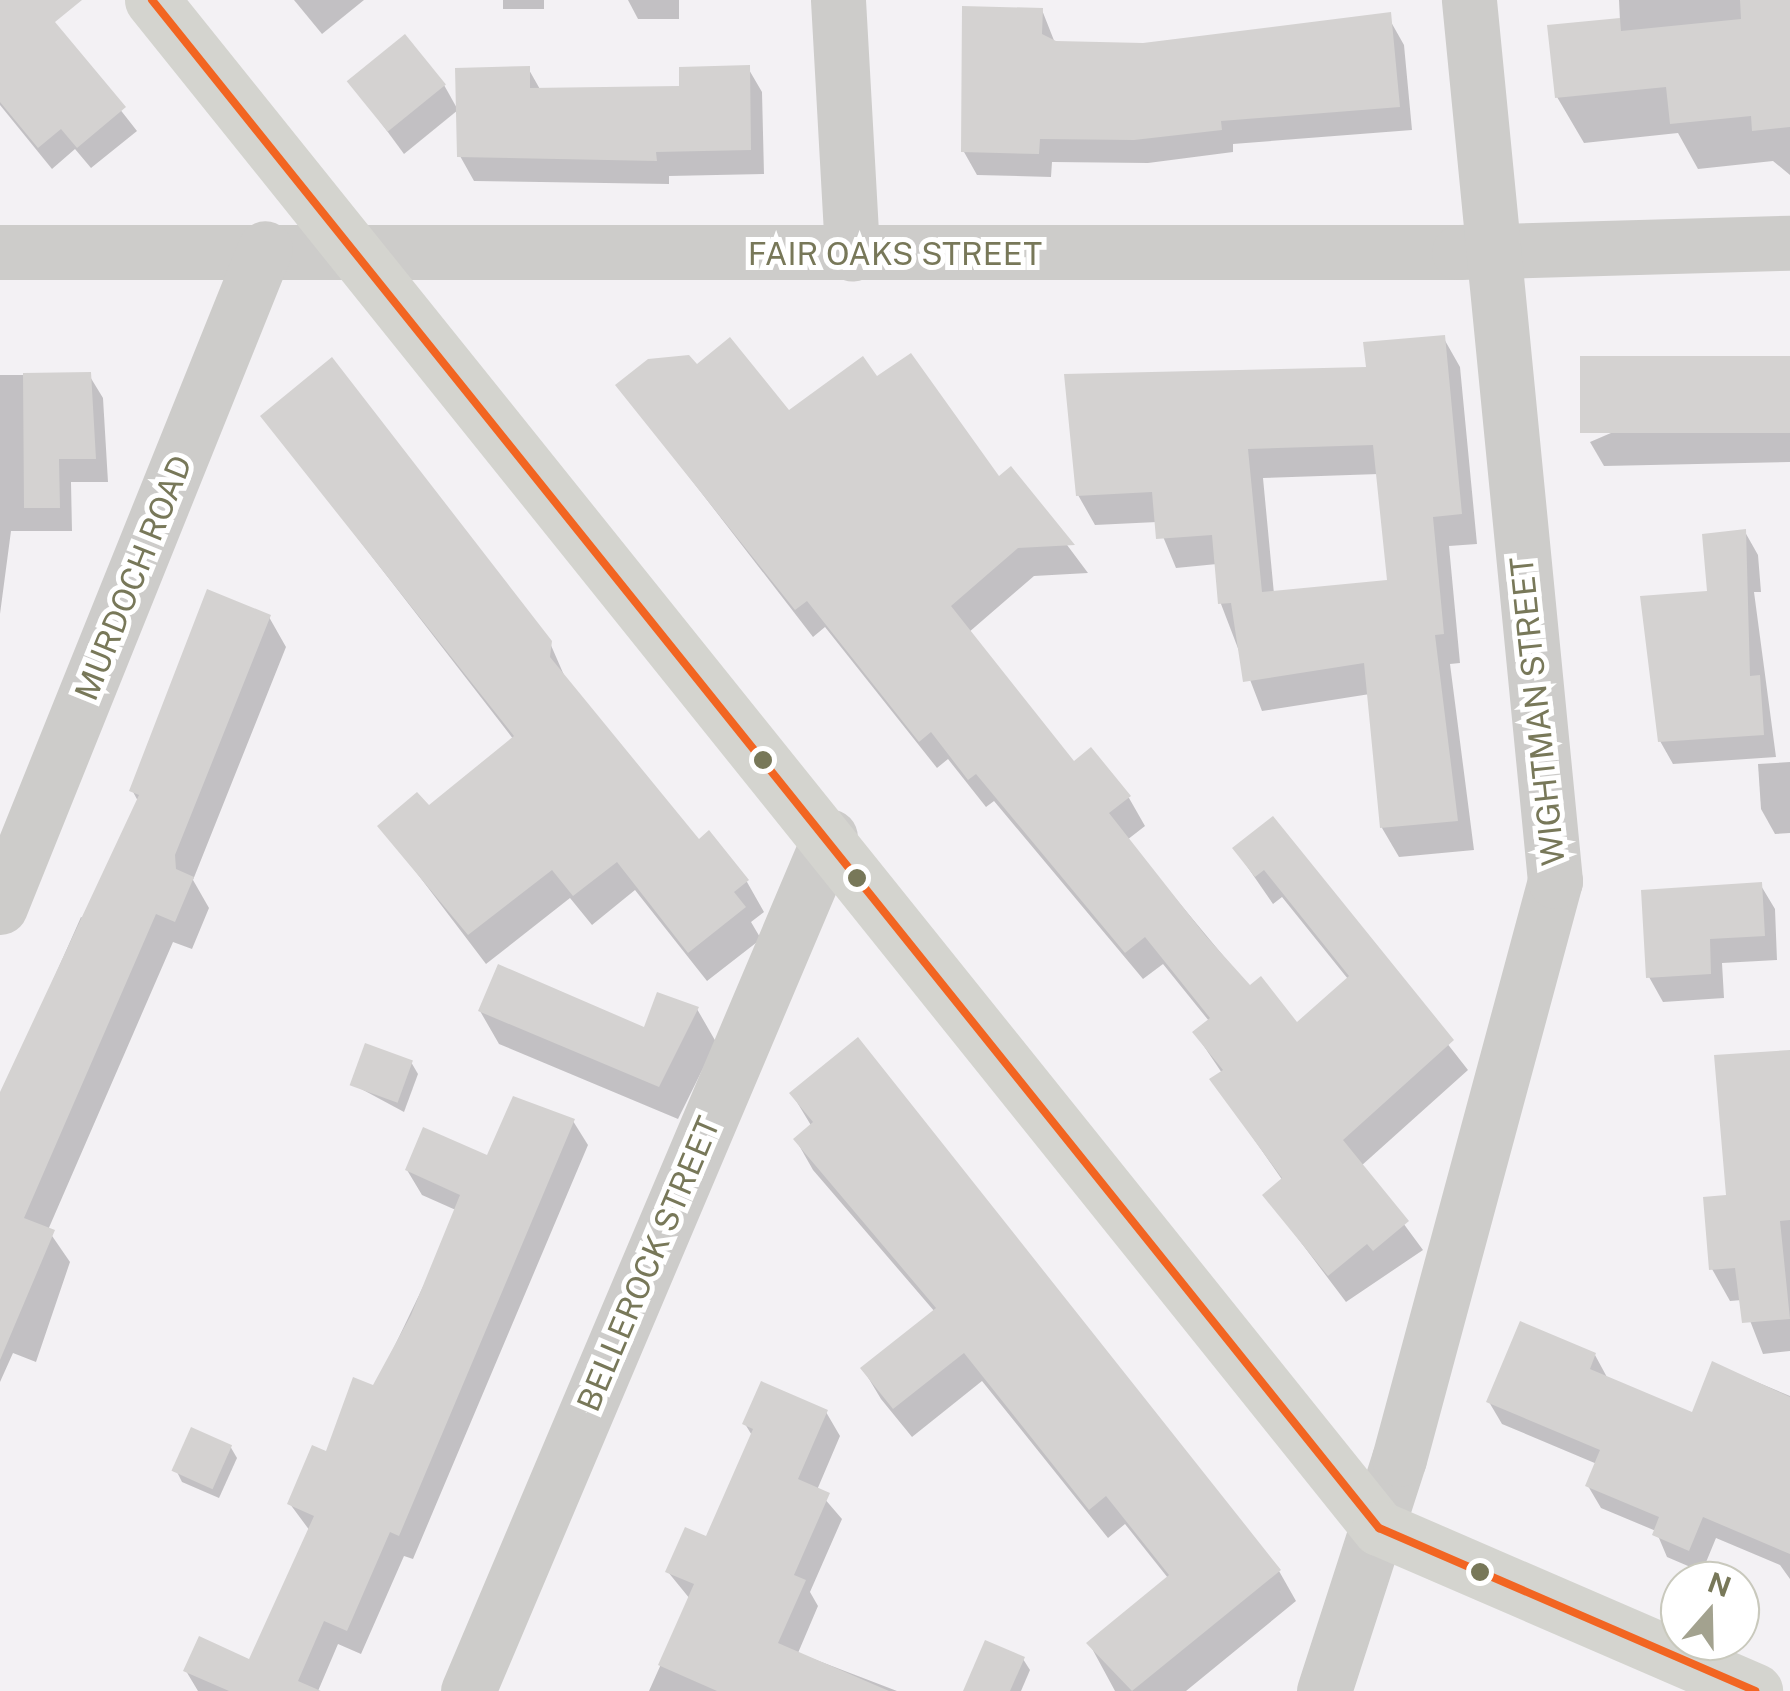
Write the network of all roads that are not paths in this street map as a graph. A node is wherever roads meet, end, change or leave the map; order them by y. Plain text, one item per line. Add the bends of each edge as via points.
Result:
1 (152, 0) edge
2 (838, 0) edge
3 (1469, 0) edge
4 (1790, 243) edge
5 (265, 248) junction
6 (1493, 251) junction
7 (0, 252) edge
8 (357, 254) junction
9 (852, 254) junction
10 (830, 836) junction
11 (0, 907) edge
12 (1379, 1528) junction
13 (468, 1691) edge
14 (1324, 1691) edge
15 (1754, 1691) edge

1 - 8 main road
2 - 9 street
3 - 6 street, WIGHTMAN STREET
4 - 6 street, FAIR OAKS STREET
5 - 7 street, FAIR OAKS STREET
5 - 8 street, FAIR OAKS STREET
5 - 11 street, MURDOCH ROAD
6 - 9 street, FAIR OAKS STREET
6 - 12 street, WIGHTMAN STREET via 1555,881
8 - 9 street, FAIR OAKS STREET
8 - 10 main road
10 - 12 main road
10 - 13 street, BELLEROCK STREET
12 - 14 street, WIGHTMAN STREET
12 - 15 main road

